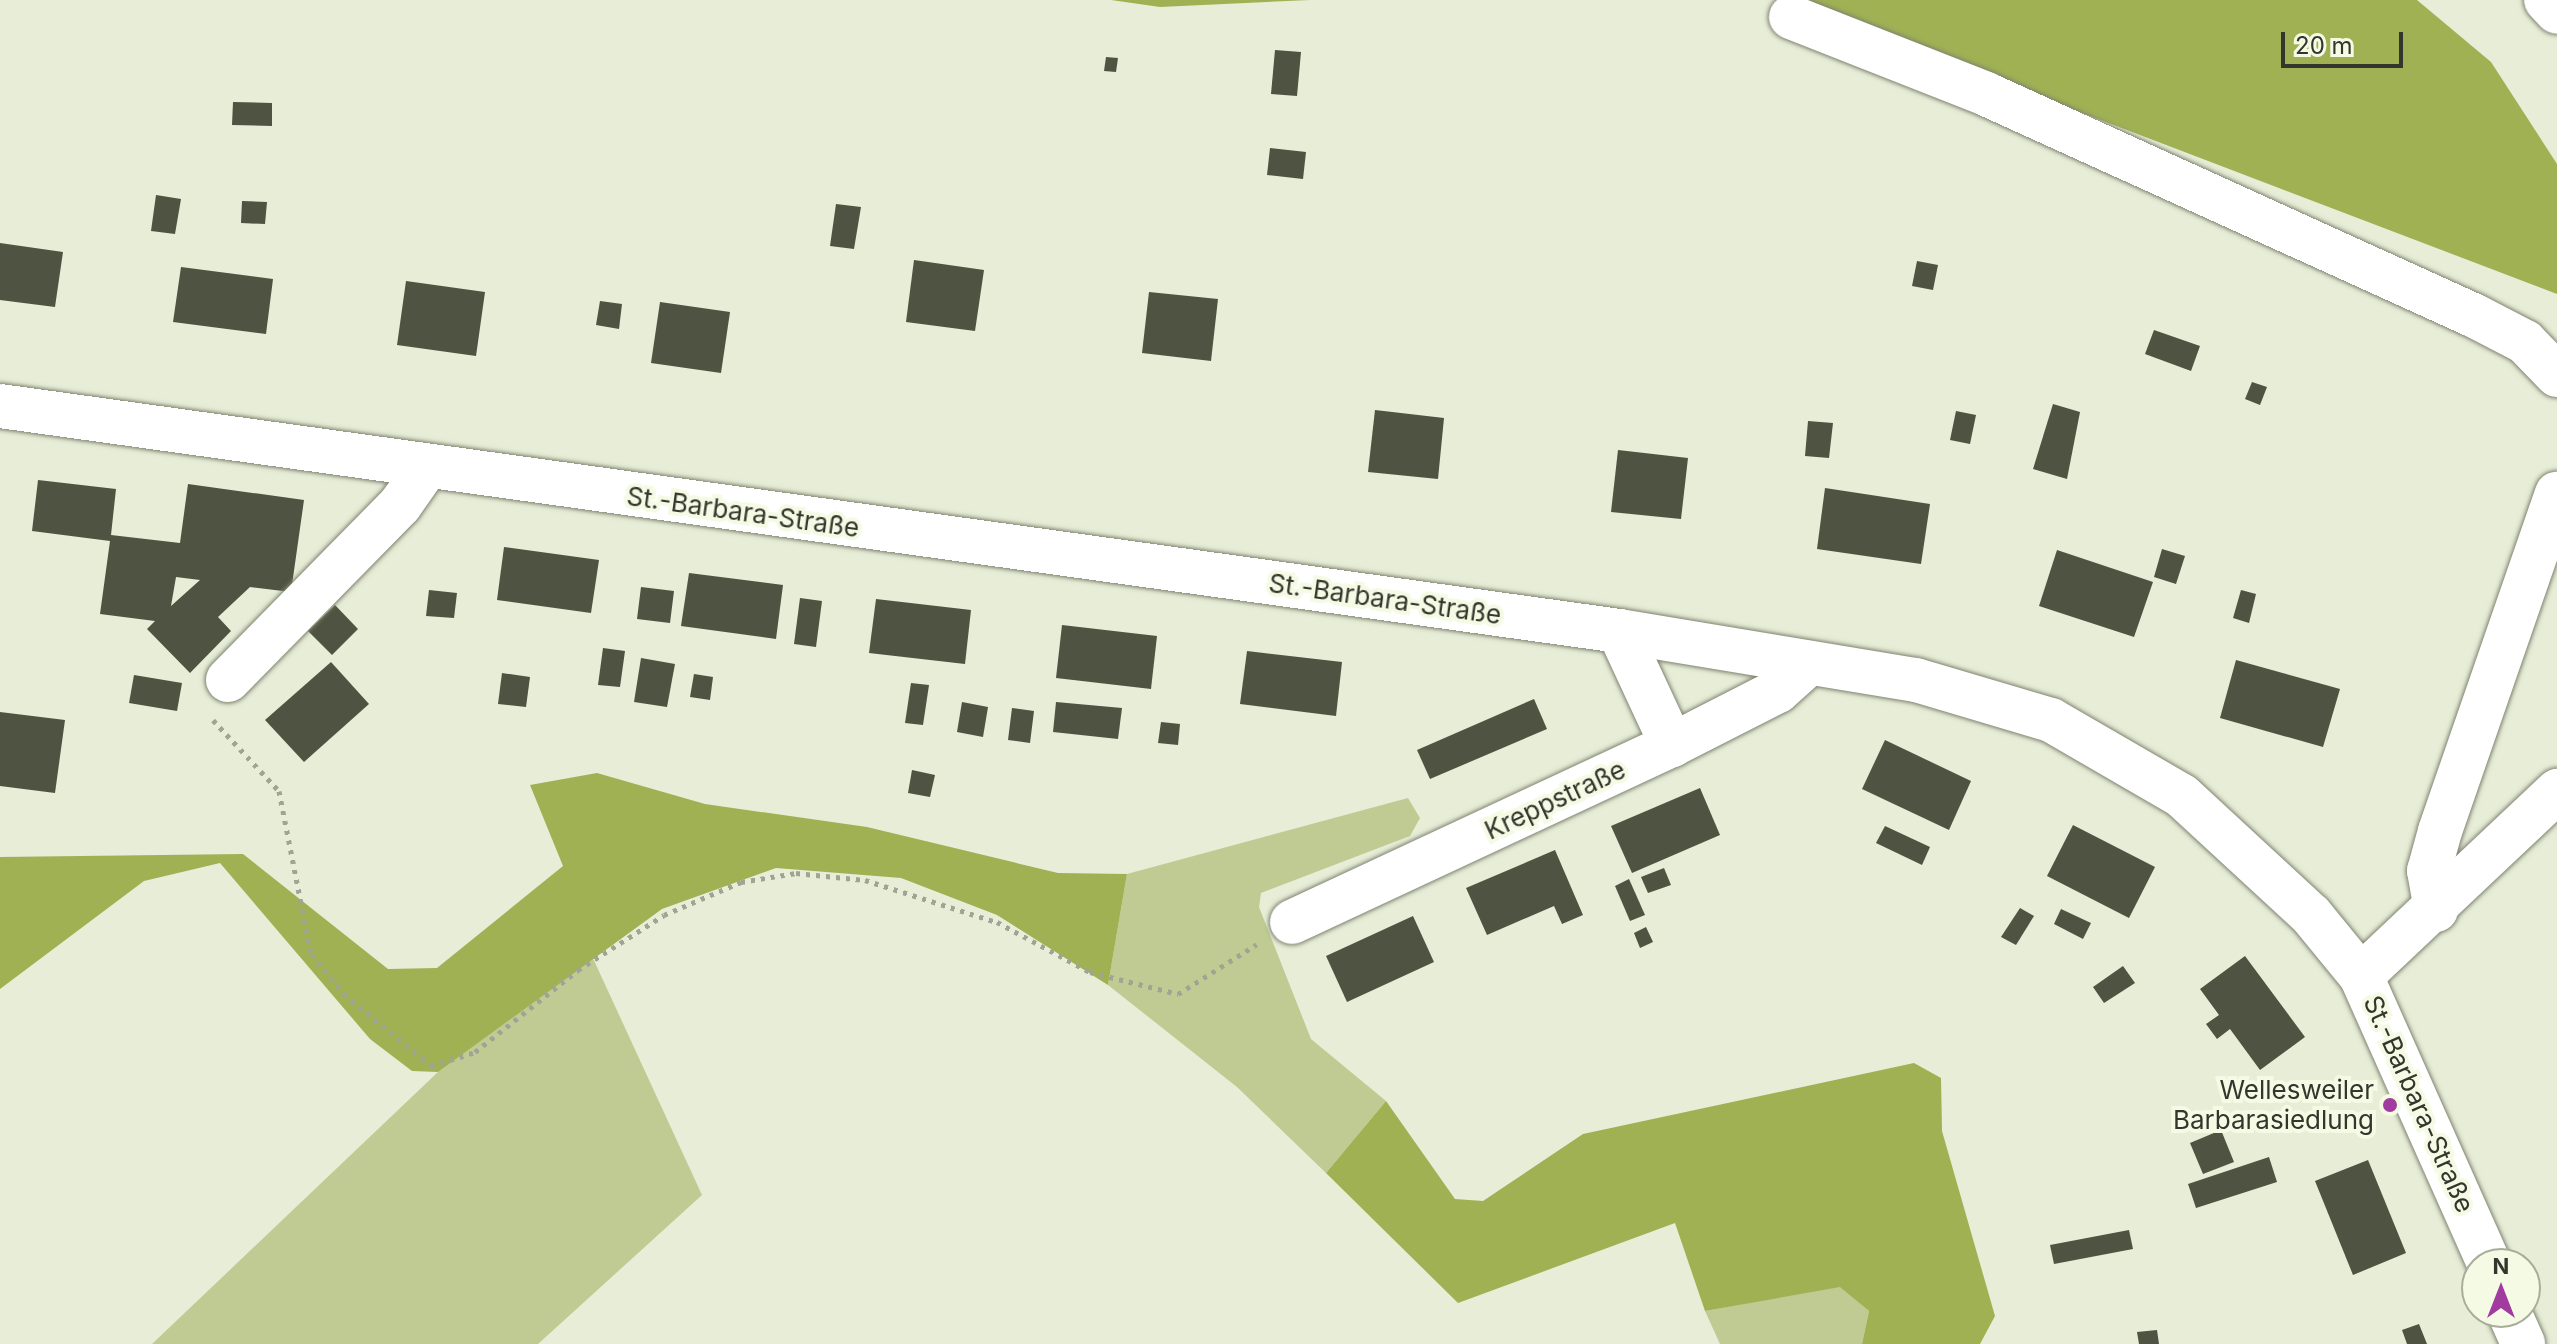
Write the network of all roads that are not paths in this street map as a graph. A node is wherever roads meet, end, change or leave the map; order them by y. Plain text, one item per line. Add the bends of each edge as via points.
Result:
1 (2546, 0) edge
2 (2557, 12) edge
3 (1791, 17) dead end
4 (2557, 375) edge
5 (0, 406) edge
6 (426, 468) junction
7 (2557, 494) edge
8 (1619, 631) junction
9 (1809, 663) junction
10 (228, 680) road end
11 (1672, 745) junction
12 (2557, 791) edge
13 (2436, 910) junction
14 (1292, 922) road end
15 (2361, 976) junction
16 (2482, 1248) edge

1 - 2 street
3 - 4 street via 1986,94 2475,316 2525,342
5 - 6 street, St.-Barbara-Straße
6 - 8 street, St.-Barbara-Straße
6 - 10 street via 400,505
7 - 13 street via 2440,831 2429,871
8 - 9 street, St.-Barbara-Straße
8 - 11 street
9 - 11 street, Kreppstraße via 1778,691
9 - 15 street, St.-Barbara-Straße via 1990,700 2051,720 2110,752 2182,796 2236,844 2311,915
11 - 14 street, Kreppstraße
12 - 13 street
13 - 15 street
15 - 16 street, St.-Barbara-Straße

